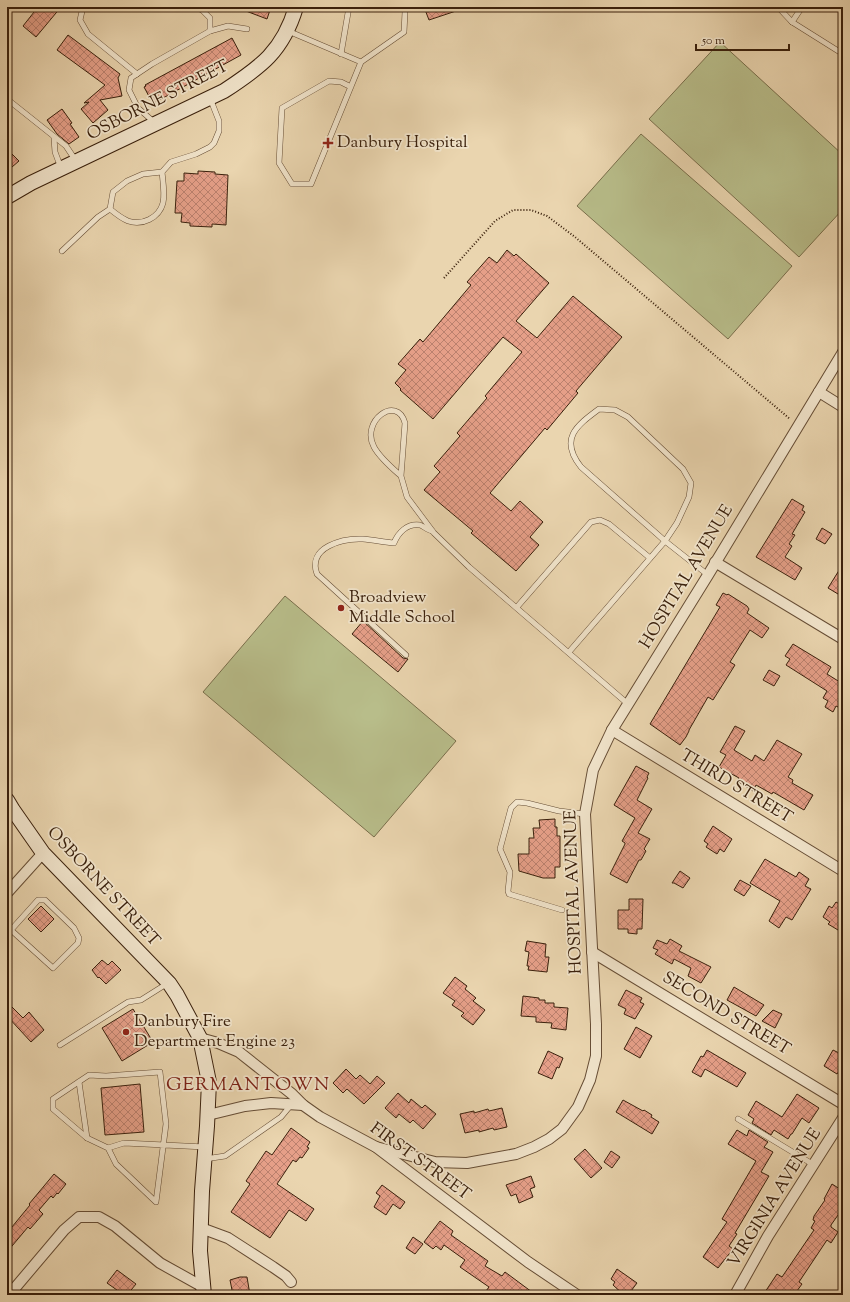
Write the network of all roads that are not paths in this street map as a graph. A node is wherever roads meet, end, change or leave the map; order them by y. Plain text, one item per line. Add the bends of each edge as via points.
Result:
1 (83, 7) edge
2 (196, 7) edge
3 (296, 7) edge
4 (349, 7) edge
5 (403, 7) edge
6 (778, 7) edge
7 (802, 7) edge
8 (792, 22) junction
9 (247, 28) dead end
10 (210, 31) junction
11 (287, 31) junction
12 (341, 54) junction
13 (843, 54) edge
14 (361, 62) junction
15 (137, 74) junction
16 (351, 87) junction
17 (210, 97) junction
18 (7, 99) edge
19 (156, 124) junction
20 (54, 138) junction
21 (77, 162) junction
22 (61, 169) junction
23 (162, 172) junction
24 (7, 197) edge
25 (110, 209) junction
26 (62, 252) dead end
27 (843, 352) edge
28 (819, 392) junction
29 (843, 407) edge
30 (401, 476) junction
31 (434, 533) junction
32 (665, 541) junction
33 (650, 558) junction
34 (715, 562) junction
35 (708, 575) junction
36 (517, 607) junction
37 (843, 639) edge
38 (569, 652) junction
39 (406, 655) dead end
40 (628, 704) junction
41 (612, 730) junction
42 (7, 800) edge
43 (585, 814) junction
44 (43, 853) junction
45 (843, 871) edge
46 (7, 893) edge
47 (562, 910) dead end
48 (9, 929) edge
49 (592, 952) junction
50 (169, 983) junction
51 (200, 1038) junction
52 (60, 1045) dead end
53 (79, 1082) junction
54 (291, 1104) junction
55 (843, 1104) edge
56 (303, 1105) junction
57 (208, 1115) junction
58 (843, 1118) edge
59 (738, 1119) dead end
60 (87, 1138) junction
61 (164, 1144) junction
62 (376, 1147) junction
63 (108, 1148) junction
64 (205, 1153) junction
65 (814, 1165) junction
66 (201, 1228) junction
67 (291, 1282) dead end
68 (204, 1291) edge
69 (9, 1295) edge
70 (577, 1295) edge
71 (735, 1295) edge

1 - 15 lane via 80,20 88,34
2 - 10 lane via 210,18
3 - 11 main road, OSBORNE STREET
4 - 12 lane
5 - 14 lane via 404,32
6 - 8 lane
7 - 8 lane
8 - 13 lane
9 - 10 lane via 228,26
10 - 15 lane
11 - 12 lane
11 - 17 main road, OSBORNE STREET via 276,49 251,74
12 - 14 lane
14 - 16 lane
15 - 19 lane via 131,78 129,90 138,108
16 - 16 lane via 311,184 292,184 279,163 282,108 329,81 341,82
17 - 19 main road, OSBORNE STREET
17 - 23 lane via 219,121 219,132 214,143 196,154 171,162
18 - 20 lane
19 - 21 main road, OSBORNE STREET
20 - 21 lane via 66,146
20 - 22 lane via 55,152
21 - 22 main road, OSBORNE STREET
22 - 24 main road, OSBORNE STREET
23 - 25 lane via 143,174 127,181 113,192
23 - 25 lane via 163,203 155,216 148,220 130,222 120,218
25 - 26 lane
27 - 28 street, HOSPITAL AVENUE
28 - 29 street
28 - 34 street, HOSPITAL AVENUE
30 - 30 lane via 405,423 404,418 393,410 378,417 371,428 370,438 374,448
30 - 31 lane via 407,498
31 - 36 lane via 469,567
31 - 39 lane via 420,525 402,530 394,543 362,539 334,543 323,550 315,562 318,574
32 - 32 lane via 689,497 691,483 683,469 628,417 615,410 599,409 573,432 570,447 573,458
32 - 33 lane
32 - 35 lane
33 - 36 lane via 609,524 600,520 591,522
33 - 38 lane
34 - 35 street, HOSPITAL AVENUE
34 - 37 street
35 - 40 street, HOSPITAL AVENUE
36 - 38 lane
38 - 40 lane
40 - 41 street, HOSPITAL AVENUE
41 - 43 street, HOSPITAL AVENUE via 593,770
41 - 45 street, THIRD STREET
42 - 44 main road, OSBORNE STREET
43 - 47 lane via 517,802 511,808 500,849 510,872 509,894
43 - 49 street, HOSPITAL AVENUE
44 - 46 street
44 - 50 main road, OSBORNE STREET
48 - 48 lane via 53,968 78,943 79,938 74,928 45,900 38,900
49 - 55 street, SECOND STREET
49 - 62 street, HOSPITAL AVENUE via 596,1056 590,1080 578,1108 562,1129 549,1139 516,1154 467,1163 435,1162
50 - 51 main road, OSBORNE STREET
50 - 52 lane via 141,1000 128,1002
51 - 56 street, FIRST STREET via 239,1052
51 - 57 main road, OSBORNE STREET via 209,1082
53 - 60 lane
53 - 60 lane via 53,1099 53,1109
53 - 61 lane via 88,1075 160,1072 166,1124
54 - 56 street
54 - 57 street via 252,1105
54 - 64 lane via 281,1117 225,1156
56 - 62 street, FIRST STREET
57 - 64 main road, OSBORNE STREET
58 - 65 street, VIRGINIA AVENUE
59 - 65 lane
60 - 63 lane
61 - 63 lane via 124,1143
61 - 63 lane via 156,1202 116,1164
61 - 64 lane
62 - 70 street, FIRST STREET via 528,1262
64 - 66 main road, OSBORNE STREET
65 - 71 street, VIRGINIA AVENUE via 768,1236
66 - 67 street via 228,1238 286,1276
66 - 68 main road, OSBORNE STREET via 200,1251
68 - 69 street via 160,1263 115,1226 99,1217 79,1217 64,1230

